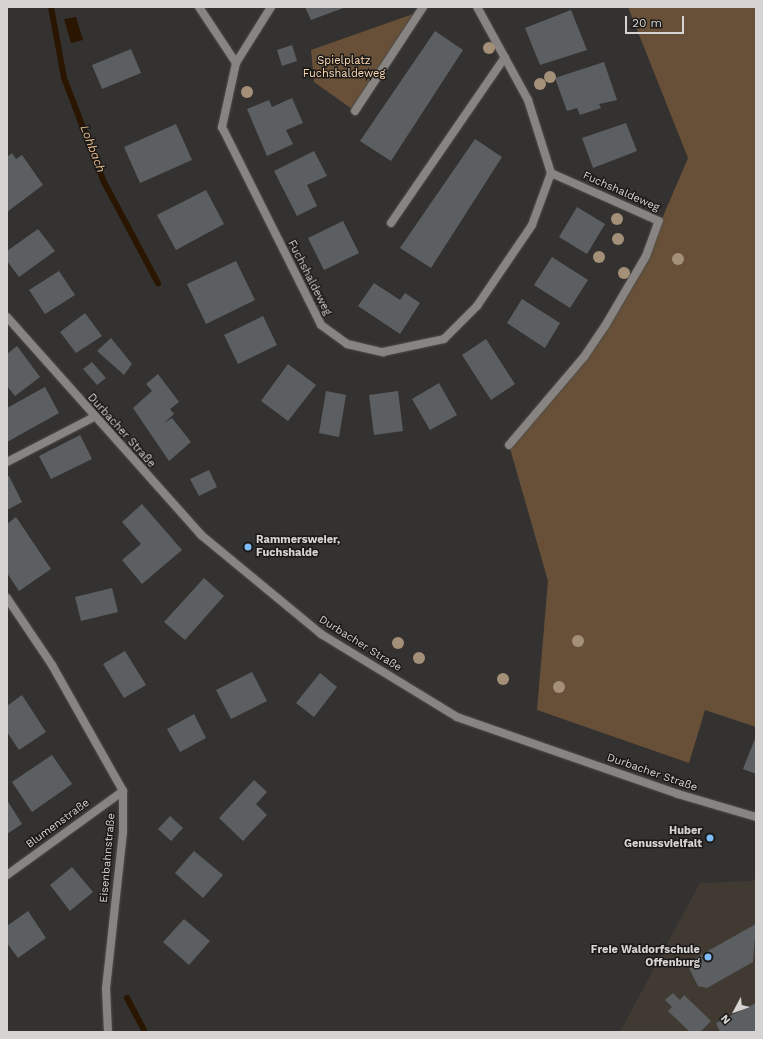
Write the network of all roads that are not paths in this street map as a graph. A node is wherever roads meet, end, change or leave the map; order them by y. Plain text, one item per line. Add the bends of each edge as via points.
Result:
1 (199, 7) edge
2 (271, 7) edge
3 (423, 7) edge
4 (477, 7) edge
5 (505, 57) junction
6 (236, 63) junction
7 (356, 111) dead end
8 (551, 173) junction
9 (391, 223) dead end
10 (7, 317) edge
11 (94, 418) junction
12 (509, 445) dead end
13 (7, 462) edge
14 (7, 598) edge
15 (123, 791) junction
16 (756, 817) edge
17 (7, 876) edge
18 (108, 1032) edge

1 - 6 street
2 - 6 street, Fuchshaldeweg
3 - 7 street
4 - 5 street
5 - 8 street via 528,100
5 - 9 street
6 - 8 street, Fuchshaldeweg via 222,127 322,326 347,344 383,352 444,339 477,306 512,257 532,225
8 - 12 street, Fuchshaldeweg via 659,221 646,256 605,326 584,357
10 - 11 street, Durbacher Straße
11 - 13 street
11 - 16 street, Durbacher Straße via 201,535 235,565 320,634 457,717 678,794
14 - 15 street, Eisenbahnstraße via 52,665
15 - 17 street, Blumenstraße
15 - 18 street, Eisenbahnstraße via 123,832 106,988

